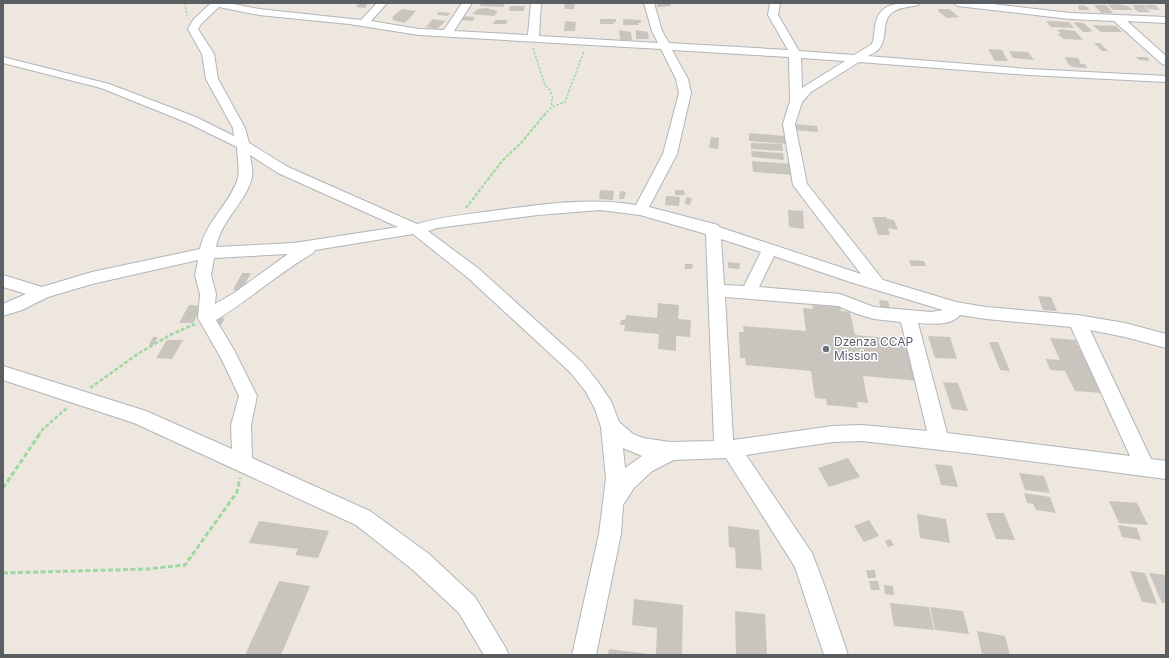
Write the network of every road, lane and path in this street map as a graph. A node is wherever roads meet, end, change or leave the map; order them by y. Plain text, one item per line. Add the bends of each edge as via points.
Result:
1 (217, 3) edge
2 (382, 3) edge
3 (467, 3) edge
4 (536, 3) edge
5 (649, 3) edge
6 (914, 3) edge
7 (958, 3) edge
8 (1060, 3) edge
9 (771, 4) edge
10 (1056, 14) junction
11 (1118, 19) junction
12 (1166, 20) edge
13 (364, 23) junction
14 (447, 33) junction
15 (531, 38) junction
16 (588, 41) junction
17 (666, 47) junction
18 (795, 54) junction
19 (856, 58) junction
20 (3, 60) edge
21 (1166, 62) edge
22 (1166, 79) edge
23 (796, 101) junction
24 (552, 107) junction
25 (243, 145) junction
26 (640, 210) junction
27 (458, 220) junction
28 (416, 229) junction
29 (713, 229) junction
30 (315, 245) junction
31 (770, 249) junction
32 (207, 253) junction
33 (3, 281) edge
34 (877, 284) junction
35 (716, 290) junction
36 (749, 292) junction
37 (42, 293) junction
38 (956, 308) junction
39 (3, 310) edge
40 (908, 316) junction
41 (206, 318) junction
42 (1077, 322) junction
43 (1166, 341) edge
44 (3, 373) edge
45 (79, 397) junction
46 (611, 427) junction
47 (939, 441) junction
48 (727, 449) junction
49 (670, 452) junction
50 (242, 463) junction
51 (1145, 468) junction
52 (1166, 470) edge
53 (3, 488) edge
54 (614, 505) junction
55 (3, 573) edge
56 (497, 655) edge
57 (584, 655) edge
58 (836, 655) edge

1 - 13 street via 260,12
1 - 25 street via 193,29 208,54 212,79 239,128
2 - 13 street
3 - 14 street
4 - 15 street
5 - 17 street via 657,31
6 - 19 street via 885,12 880,19 878,43
7 - 10 street
8 - 10 street
9 - 18 street via 777,23
10 - 11 street
11 - 12 street
11 - 21 street
13 - 14 street via 419,32
14 - 15 street
15 - 16 street
15 - 24 path via 545,85 553,99
16 - 17 street
16 - 24 path via 565,102
17 - 18 street
17 - 26 street via 682,79 685,93 670,154
18 - 19 street
18 - 23 street
19 - 22 street via 1029,72
19 - 23 street via 806,89
20 - 25 street via 105,86 192,120
23 - 34 street via 789,124 800,185
24 - 27 path via 502,161
25 - 28 street via 283,170
25 - 32 street via 245,177 216,226
26 - 27 street via 617,206 576,206
26 - 29 street
27 - 28 street
28 - 30 street
28 - 46 street via 473,273 577,368 604,407
29 - 31 street
29 - 35 street
30 - 32 street via 276,250
30 - 41 street via 299,253 240,297
31 - 34 street
31 - 36 street
32 - 37 street via 92,278
32 - 41 street via 203,275 208,294
33 - 37 street
34 - 38 street
35 - 36 street
35 - 48 street
36 - 40 street via 840,300 874,313
37 - 39 street
38 - 40 street via 951,314 942,317
38 - 42 street
40 - 47 street
41 - 45 path via 170,335 137,355 105,375
41 - 50 street via 248,396 241,425
42 - 43 street via 1125,330
42 - 51 street
44 - 45 street
45 - 50 street via 139,417
45 - 53 path via 43,428
46 - 49 street via 626,440 642,447
46 - 54 street via 616,478
47 - 48 street via 862,433 833,434
47 - 51 street
48 - 49 street
48 - 58 street via 804,561
49 - 54 street via 647,461 632,473 623,484
50 - 55 path via 237,492 185,565 147,569
50 - 56 street via 349,511 378,529 421,562 467,605
51 - 52 street
54 - 57 street

